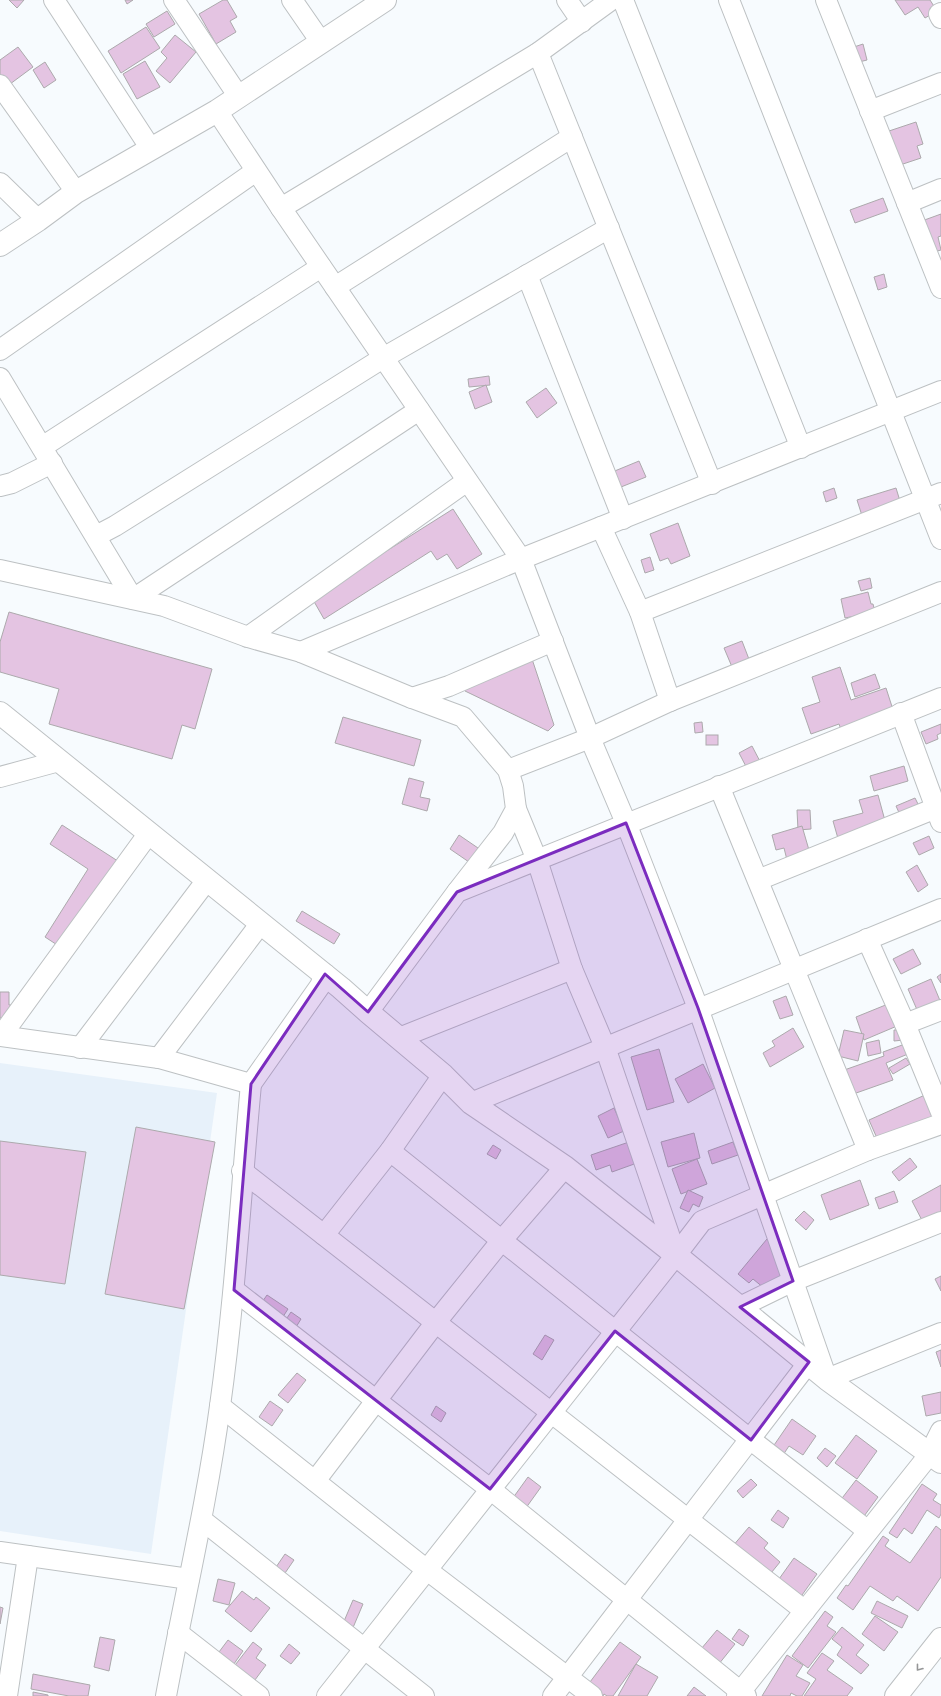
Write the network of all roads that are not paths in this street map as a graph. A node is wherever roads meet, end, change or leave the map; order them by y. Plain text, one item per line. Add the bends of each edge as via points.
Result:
1 (54, 0) edge
2 (174, 0) edge
3 (292, 0) edge
4 (385, 0) edge
5 (567, 0) edge
6 (611, 0) edge
7 (623, 0) edge
8 (729, 0) edge
9 (826, 0) edge
10 (941, 13) edge
11 (941, 18) edge
12 (582, 22) junction
13 (321, 42) junction
14 (538, 54) junction
15 (941, 83) edge
16 (0, 85) edge
17 (239, 97) junction
18 (217, 111) junction
19 (870, 111) junction
20 (572, 137) junction
21 (151, 149) junction
22 (256, 171) junction
23 (0, 182) edge
24 (941, 189) edge
25 (76, 192) junction
26 (907, 203) junction
27 (280, 208) junction
28 (38, 220) junction
29 (609, 228) junction
30 (0, 245) edge
31 (321, 267) junction
32 (527, 275) junction
33 (335, 287) junction
34 (941, 288) edge
35 (0, 350) edge
36 (383, 358) junction
37 (0, 378) edge
38 (941, 391) edge
39 (419, 410) junction
40 (891, 412) junction
41 (801, 448) junction
42 (47, 455) junction
43 (467, 481) junction
44 (712, 484) junction
45 (0, 486) edge
46 (933, 496) edge
47 (623, 519) junction
48 (601, 527) junction
49 (96, 536) junction
50 (941, 539) edge
51 (521, 559) junction
52 (0, 570) edge
53 (941, 592) edge
54 (133, 599) junction
55 (640, 612) junction
56 (248, 637) junction
57 (553, 641) junction
58 (301, 652) junction
59 (412, 698) junction
60 (941, 698) edge
61 (670, 701) junction
62 (0, 713) edge
63 (901, 713) junction
64 (590, 738) junction
65 (59, 761) junction
66 (508, 770) junction
67 (0, 777) edge
68 (720, 786) junction
69 (516, 809) junction
70 (938, 815) edge
71 (626, 823) junction
72 (148, 833) junction
73 (537, 860) junction
74 (207, 880) junction
75 (758, 880) junction
76 (457, 892) junction
77 (941, 909) edge
78 (261, 923) junction
79 (867, 939) junction
80 (572, 969) junction
81 (793, 969) junction
82 (325, 974) junction
83 (698, 1008) junction
84 (941, 1010) edge
85 (368, 1012) junction
86 (905, 1024) junction
87 (0, 1036) edge
88 (399, 1038) junction
89 (605, 1047) junction
90 (80, 1048) junction
91 (159, 1058) junction
92 (443, 1075) junction
93 (251, 1084) junction
94 (471, 1102) junction
95 (941, 1112) edge
96 (941, 1124) edge
97 (868, 1150) junction
98 (390, 1151) junction
99 (565, 1167) junction
100 (242, 1171) junction
101 (763, 1195) junction
102 (941, 1222) edge
103 (324, 1235) junction
104 (502, 1240) junction
105 (676, 1255) junction
106 (793, 1281) junction
107 (234, 1290) junction
108 (740, 1307) junction
109 (436, 1322) junction
110 (615, 1331) junction
111 (941, 1333) edge
112 (809, 1362) junction
113 (827, 1379) junction
114 (375, 1400) junction
115 (220, 1406) junction
116 (551, 1412) junction
117 (941, 1431) edge
118 (751, 1440) junction
119 (935, 1459) edge
120 (315, 1481) junction
121 (490, 1490) junction
122 (202, 1520) junction
123 (689, 1520) junction
124 (868, 1531) junction
125 (0, 1552) edge
126 (28, 1556) junction
127 (427, 1570) junction
128 (189, 1579) junction
129 (627, 1600) junction
130 (804, 1611) junction
131 (178, 1633) junction
132 (941, 1639) edge
133 (365, 1648) junction
134 (567, 1677) junction
135 (741, 1695) edge
136 (7, 1696) edge
137 (166, 1696) edge
138 (259, 1696) edge
139 (327, 1696) edge
140 (424, 1696) edge
141 (553, 1696) edge
142 (592, 1696) edge
143 (896, 1696) edge

1 - 21 street
2 - 17 street
3 - 13 street
4 - 13 street
5 - 12 street
6 - 12 street
7 - 41 street
8 - 40 street
9 - 19 street
10 - 11 street
12 - 14 street
13 - 17 street
14 - 20 street
14 - 27 street
15 - 19 street
16 - 25 street
17 - 18 street
18 - 21 street
18 - 22 street
19 - 26 street
20 - 29 street
20 - 33 street
21 - 25 street
22 - 27 street
22 - 35 street
23 - 28 street
24 - 26 street
25 - 28 street
26 - 34 street
27 - 31 street
28 - 30 street
29 - 32 street
29 - 44 street
31 - 33 street
31 - 42 street
32 - 36 street
32 - 47 street
33 - 36 street
36 - 39 street
36 - 49 street
37 - 42 street
38 - 40 street
39 - 43 street
39 - 54 street
40 - 41 street
40 - 46 street
41 - 44 street
42 - 45 street via 12,483
42 - 49 street
43 - 51 street
43 - 56 street
44 - 47 street
46 - 50 street
46 - 55 street
47 - 48 street
48 - 51 street
48 - 55 street
49 - 54 street
51 - 57 street
51 - 58 street
52 - 54 street
53 - 61 street
54 - 56 street via 164,606
55 - 61 street
56 - 58 street
57 - 59 street via 449,686
57 - 64 street
58 - 59 street
59 - 66 street via 463,717
60 - 63 street
61 - 64 street
62 - 65 street
63 - 68 street
63 - 70 street
64 - 66 street
64 - 71 street
65 - 67 street
65 - 72 street
66 - 69 street
68 - 71 street
68 - 75 street
69 - 73 street
69 - 76 street via 503,833
70 - 75 street
71 - 73 street
71 - 83 street
72 - 74 street
72 - 87 street
73 - 76 street
73 - 80 street
74 - 78 street
74 - 90 street
75 - 81 street
76 - 85 street
77 - 79 street
78 - 82 street
78 - 91 street
79 - 81 street
79 - 86 street
80 - 88 street
80 - 89 street
81 - 83 street
81 - 97 street
82 - 85 street
82 - 93 street via 320,986
83 - 89 street
83 - 101 street
84 - 86 street
85 - 88 street
86 - 95 street
87 - 90 street
88 - 92 street
89 - 94 street
89 - 105 street
90 - 91 street
91 - 93 street
92 - 94 street
92 - 98 street
93 - 100 street
94 - 99 street
96 - 97 street
97 - 101 street
98 - 103 street
98 - 104 street
99 - 104 street
99 - 105 street
100 - 103 street
100 - 107 street
101 - 105 street via 702,1221
101 - 106 street
102 - 106 street
103 - 109 street
104 - 109 street
104 - 110 street
105 - 108 street
105 - 110 street
106 - 108 street
106 - 113 street
107 - 114 street
107 - 115 street
108 - 112 street
109 - 114 street
109 - 116 street
110 - 116 street
110 - 118 street
111 - 113 street
112 - 113 street
112 - 118 street
113 - 119 street
114 - 120 street
114 - 121 street
115 - 120 street
115 - 122 street
116 - 121 street
116 - 123 street
117 - 119 street
118 - 123 street
118 - 124 street
119 - 124 street
120 - 127 street
121 - 127 street
121 - 129 street
122 - 128 street
122 - 133 street
123 - 129 street
123 - 130 street
124 - 130 street
125 - 126 street
126 - 128 street
126 - 136 street
127 - 133 street
127 - 134 street
128 - 131 street
129 - 134 street
129 - 135 street
130 - 135 street
131 - 137 street
131 - 138 street
132 -> 143 street
133 - 139 street
133 - 140 street
134 - 141 street
134 - 142 street

